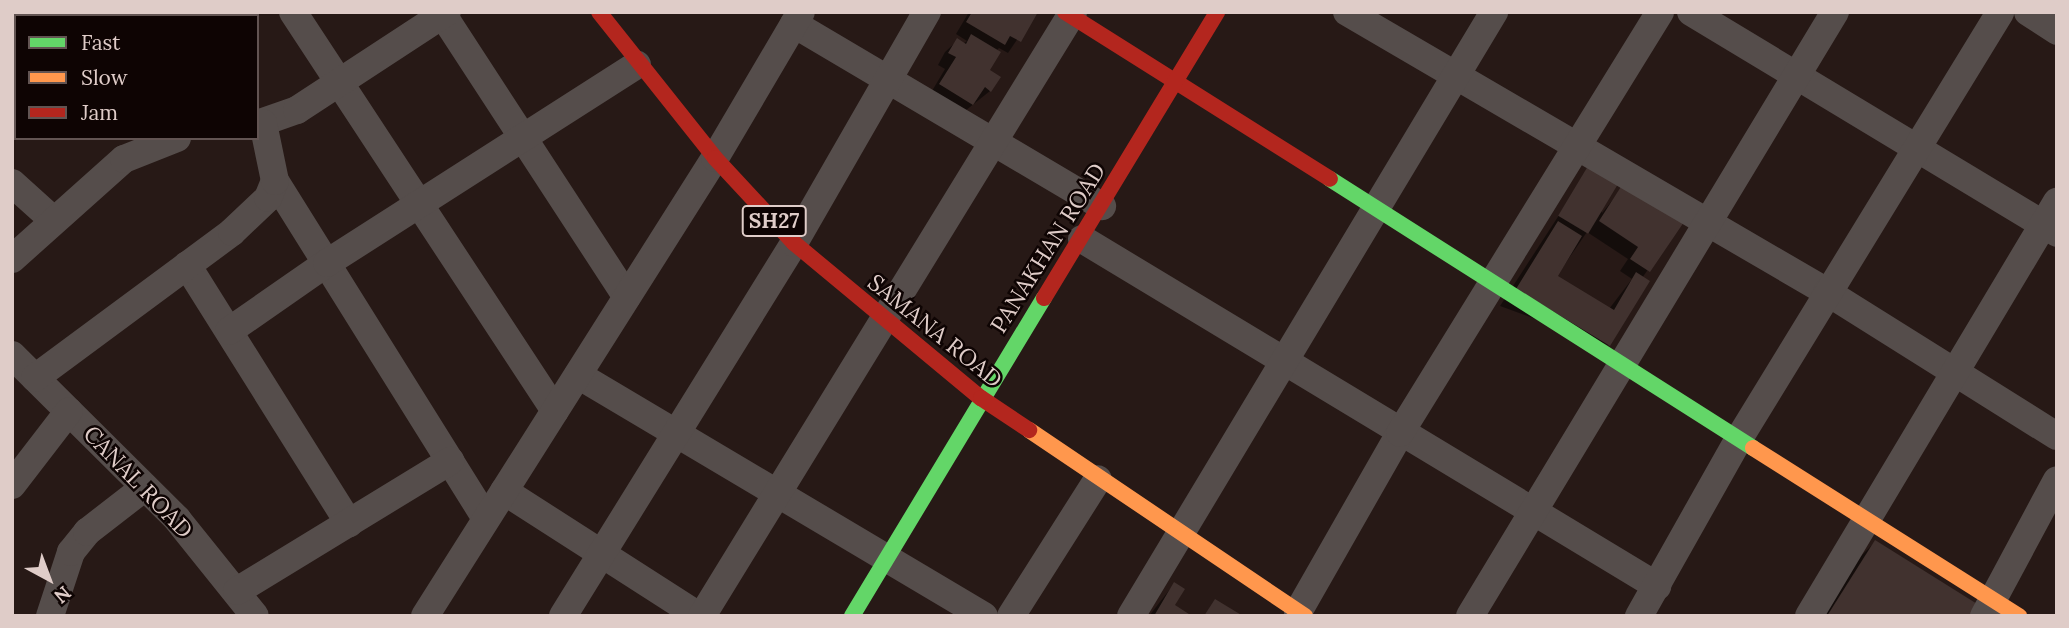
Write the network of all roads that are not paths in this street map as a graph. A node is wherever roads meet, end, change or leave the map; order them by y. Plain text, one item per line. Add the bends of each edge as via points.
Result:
1 (293, 12) edge
2 (599, 12) edge
3 (927, 12) edge
4 (1217, 12) edge
5 (1347, 12) edge
6 (1494, 12) edge
7 (1660, 12) edge
8 (1691, 12) edge
9 (1835, 12) edge
10 (2000, 12) edge
11 (2028, 12) edge
12 (444, 13) edge
13 (1070, 13) edge
14 (798, 18) edge
15 (2057, 31) edge
16 (637, 65) junction
17 (1796, 76) junction
18 (1455, 77) junction
19 (886, 78) junction
20 (341, 81) junction
21 (1175, 82) junction
22 (260, 124) edge
23 (523, 135) junction
24 (172, 140) edge
25 (993, 141) junction
26 (1914, 146) junction
27 (1576, 149) junction
28 (715, 158) junction
29 (275, 181) junction
30 (12, 183) edge
31 (420, 203) junction
32 (1102, 206) junction
33 (1376, 209) junction
34 (52, 219) junction
35 (1706, 220) junction
36 (2052, 220) edge
37 (1082, 239) junction
38 (794, 243) junction
39 (12, 259) edge
40 (327, 263) junction
41 (187, 265) junction
42 (1493, 283) junction
43 (1827, 292) junction
44 (627, 297) junction
45 (882, 319) junction
46 (229, 331) junction
47 (12, 355) edge
48 (1284, 363) junction
49 (1621, 363) junction
50 (1952, 371) junction
51 (578, 375) junction
52 (35, 378) junction
53 (981, 398) junction
54 (69, 411) junction
55 (555, 411) junction
56 (676, 432) junction
57 (1400, 433) junction
58 (2057, 436) edge
59 (1740, 437) junction
60 (450, 461) junction
61 (1098, 479) junction
62 (2057, 480) edge
63 (12, 485) edge
64 (145, 487) junction
65 (503, 491) junction
66 (775, 493) junction
67 (1530, 511) junction
68 (1865, 518) junction
69 (486, 519) junction
70 (349, 523) junction
71 (1178, 534) junction
72 (601, 553) junction
73 (889, 557) junction
74 (1657, 586) junction
75 (237, 591) junction
76 (1988, 607) edge
77 (429, 614) edge
78 (1301, 614) edge
79 (50, 616) edge
80 (255, 616) edge
81 (563, 616) edge
82 (701, 616) edge
83 (852, 616) edge
84 (984, 616) edge
85 (1011, 616) edge
86 (1131, 616) edge
87 (1469, 616) edge
88 (1639, 616) edge
89 (1809, 616) edge
90 (2019, 616) edge

1 - 20 street
2 - 16 street, SAMANA ROAD / SH27
3 - 19 street
4 - 21 street, PANAKHAN ROAD
5 - 18 street
6 - 18 street
7 - 27 street
8 - 17 street
9 - 17 street
10 - 26 street
11 - 15 street
12 - 20 street
12 - 23 street
13 - 21 street
13 - 25 street
14 - 19 street
14 - 28 street
16 - 23 street
16 - 28 street, SAMANA ROAD / SH27
17 - 26 street
17 - 35 street
18 - 27 street
18 - 33 street
19 - 25 street
19 - 38 street
20 - 22 street via 297,110
20 - 31 street
21 - 32 street, PANAKHAN ROAD
21 - 33 street
22 - 29 street
23 - 31 street
23 - 44 street
24 - 34 street via 124,159
25 - 32 street
25 - 45 street
26 - 36 street
26 - 43 street
27 - 35 street
27 - 42 street
28 - 38 street, SAMANA ROAD / SH27
28 - 44 street
29 - 40 street
29 - 41 street via 252,216
30 - 34 street
31 - 40 street
31 - 55 street
32 - 37 street, PANAKHAN ROAD
33 - 42 street
33 - 48 street
34 - 39 street
35 - 43 street
35 - 49 street
36 - 50 street
37 - 48 street
37 - 53 street, PANAKHAN ROAD
38 - 45 street, SAMANA ROAD / SH27
38 - 56 street
40 - 46 street
40 - 60 street
41 - 46 street
41 - 52 street
42 - 49 street
42 - 57 street
43 - 50 street
43 - 59 street
44 - 51 street
45 - 53 street, SAMANA ROAD / SH27
45 - 66 street
46 - 70 street
47 - 52 street, CANAL ROAD
48 - 57 street
48 - 71 street
49 - 59 street
49 - 67 street
50 - 58 street
50 - 68 street
51 - 55 street
51 - 56 street
52 - 54 street, CANAL ROAD
53 - 61 street, SAMANA ROAD / SH27
53 - 73 street, PANAKHAN ROAD
54 - 63 street
54 - 64 street, CANAL ROAD
55 - 65 street
56 - 66 street
56 - 72 street
57 - 67 street
57 - 78 street
59 - 68 street
59 - 74 street
60 - 69 street
60 - 70 street
61 - 71 street, SAMANA ROAD / SH27
61 - 85 street
62 - 76 street
64 - 75 street, CANAL ROAD
64 - 79 street via 87,532 71,552
65 - 69 street
65 - 72 street
66 - 73 street
66 - 82 street
67 - 74 street
67 - 87 street
68 - 76 street
68 - 89 street
69 - 77 street
70 - 75 street
71 - 78 street, SAMANA ROAD / SH27
71 - 86 street
72 - 81 street
72 - 82 street
73 - 83 street, PANAKHAN ROAD
73 - 84 street
74 - 88 street
75 - 80 street, CANAL ROAD
76 - 90 street

